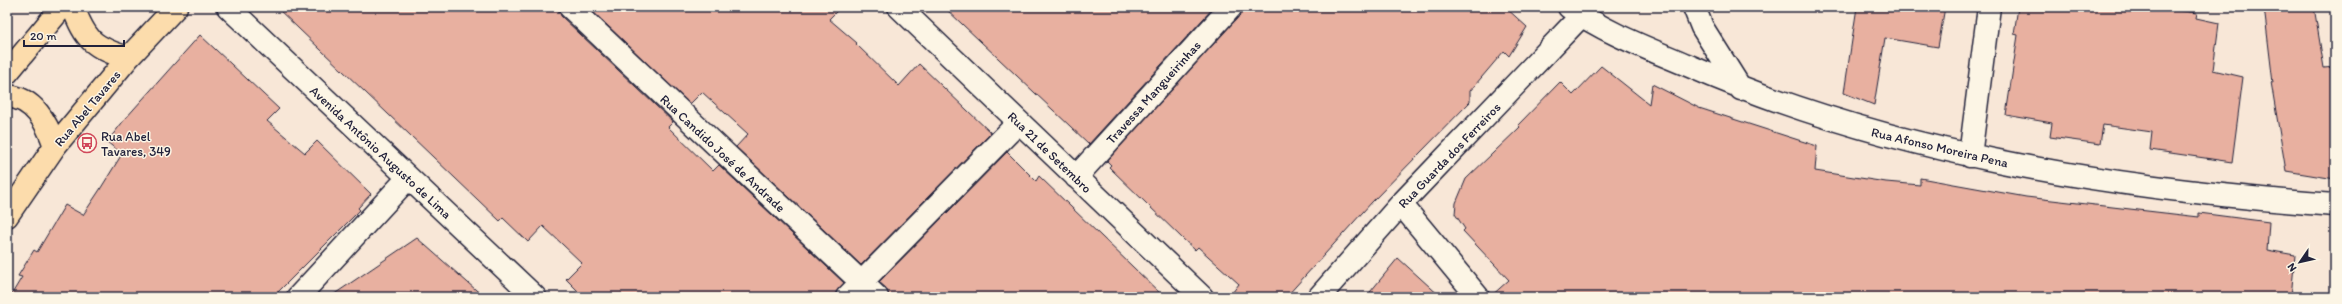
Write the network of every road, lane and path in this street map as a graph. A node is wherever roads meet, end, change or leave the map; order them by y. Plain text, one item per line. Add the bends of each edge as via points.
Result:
1 (62, 7) edge
2 (73, 7) edge
3 (176, 7) edge
4 (228, 7) edge
5 (570, 7) edge
6 (899, 7) edge
7 (1231, 7) edge
8 (1694, 7) edge
9 (1989, 7) edge
10 (1575, 11) edge
11 (128, 58) junction
12 (7, 73) edge
13 (1741, 89) junction
14 (7, 96) edge
15 (1019, 122) junction
16 (55, 146) junction
17 (1970, 156) junction
18 (1076, 177) junction
19 (408, 178) junction
20 (1401, 204) junction
21 (2335, 205) edge
22 (7, 216) edge
23 (854, 290) edge
24 (298, 297) edge
25 (536, 297) edge
26 (877, 297) edge
27 (1202, 297) edge
28 (1319, 297) edge
29 (1478, 297) edge

1 - 12 main road
2 - 11 main road via 83,32 90,40 102,49
3 - 11 main road, Rua Abel Tavares
4 - 19 street, Avenida Antônio Augusto de Lima
5 - 23 street, Rua Candido José de Andrade
6 - 15 street, Rua 21 de Setembro
7 - 18 street, Travessa Mangueirinhas
8 - 13 street via 1702,27
9 - 17 street
10 - 13 street, Rua Afonso Moreira Pena via 1630,41
10 - 20 street, Rua Guarda dos Ferreiros
11 - 16 main road, Rua Abel Tavares
13 - 17 street, Rua Afonso Moreira Pena via 1852,127
14 - 16 main road via 20,99 35,109 48,126
15 - 18 street, Rua 21 de Setembro
15 - 23 street
16 - 22 main road, Rua Abel Tavares
17 - 21 street, Rua Afonso Moreira Pena via 2190,192
18 - 27 street, Rua 21 de Setembro
19 - 24 street
19 - 25 street, Avenida Antônio Augusto de Lima
20 - 28 street, Rua Guarda dos Ferreiros
20 - 29 street
23 - 26 street, Rua Candido José de Andrade

